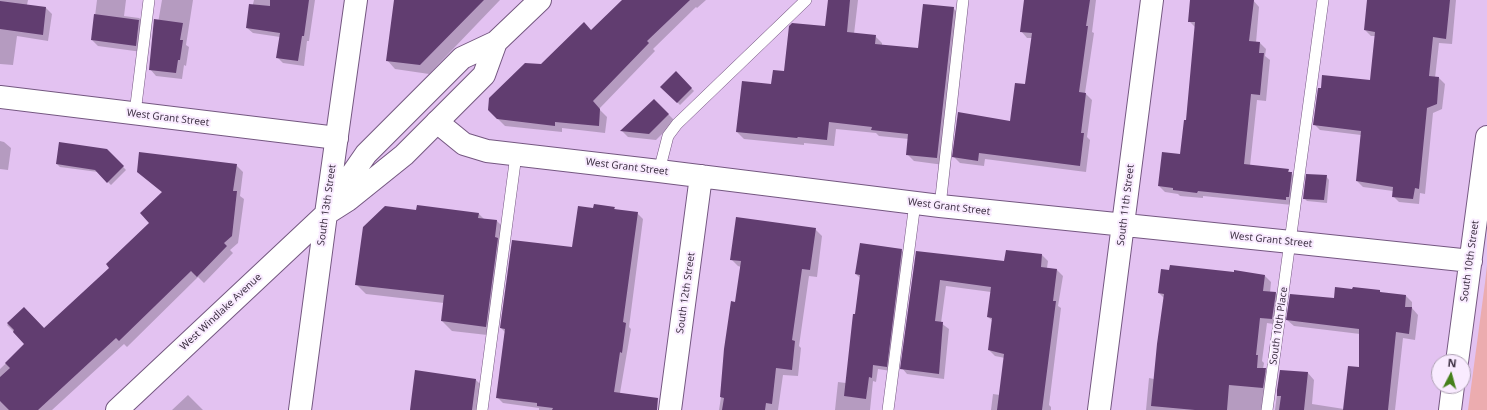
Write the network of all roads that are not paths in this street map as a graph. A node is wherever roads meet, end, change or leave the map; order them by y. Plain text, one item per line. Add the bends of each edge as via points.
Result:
1 (149, 0) edge
2 (356, 0) edge
3 (540, 0) edge
4 (806, 0) edge
5 (963, 0) edge
6 (1152, 0) edge
7 (1323, 0) edge
8 (496, 42) junction
9 (0, 97) edge
10 (135, 113) junction
11 (438, 122) junction
12 (1487, 137) edge
13 (337, 138) junction
14 (516, 155) junction
15 (659, 170) junction
16 (701, 176) junction
17 (914, 203) junction
18 (940, 206) junction
19 (326, 214) junction
20 (1123, 226) junction
21 (1291, 242) junction
22 (1470, 261) junction
23 (1457, 354) edge
24 (1452, 394) edge
25 (118, 410) edge
26 (300, 410) edge
27 (482, 410) edge
28 (670, 410) edge
29 (888, 410) edge
30 (1099, 410) edge
31 (1267, 410) edge
32 (1450, 410) edge

1 - 10 lane
2 - 13 street, South 13th Street
3 - 8 street, West Windlake Avenue
4 - 15 lane via 677,124 668,136
5 - 18 lane
6 - 20 street, South 11th Street
7 - 21 lane, South 10th Place
8 - 11 street, West Windlake Avenue via 484,75
8 - 19 street, West Windlake Avenue via 462,58 371,148
9 - 10 street, West Grant Street
10 - 13 street, West Grant Street
11 - 14 street, West Grant Street via 464,144 487,151
11 - 19 street, West Windlake Avenue via 381,174
12 - 22 street, South 10th Street
13 - 19 street, South 13th Street
14 - 15 street, West Grant Street
14 - 27 lane
15 - 16 street, West Grant Street
16 - 17 street, West Grant Street
16 - 28 street, South 12th Street
17 - 18 street, West Grant Street
17 - 29 lane
18 - 20 street, West Grant Street
19 - 25 street, West Windlake Avenue
19 - 26 street, South 13th Street
20 - 21 street, West Grant Street
20 - 30 street, South 11th Street
21 - 22 street, West Grant Street
21 - 31 lane, South 10th Place
22 - 23 street, South 10th Street
24 - 32 street

